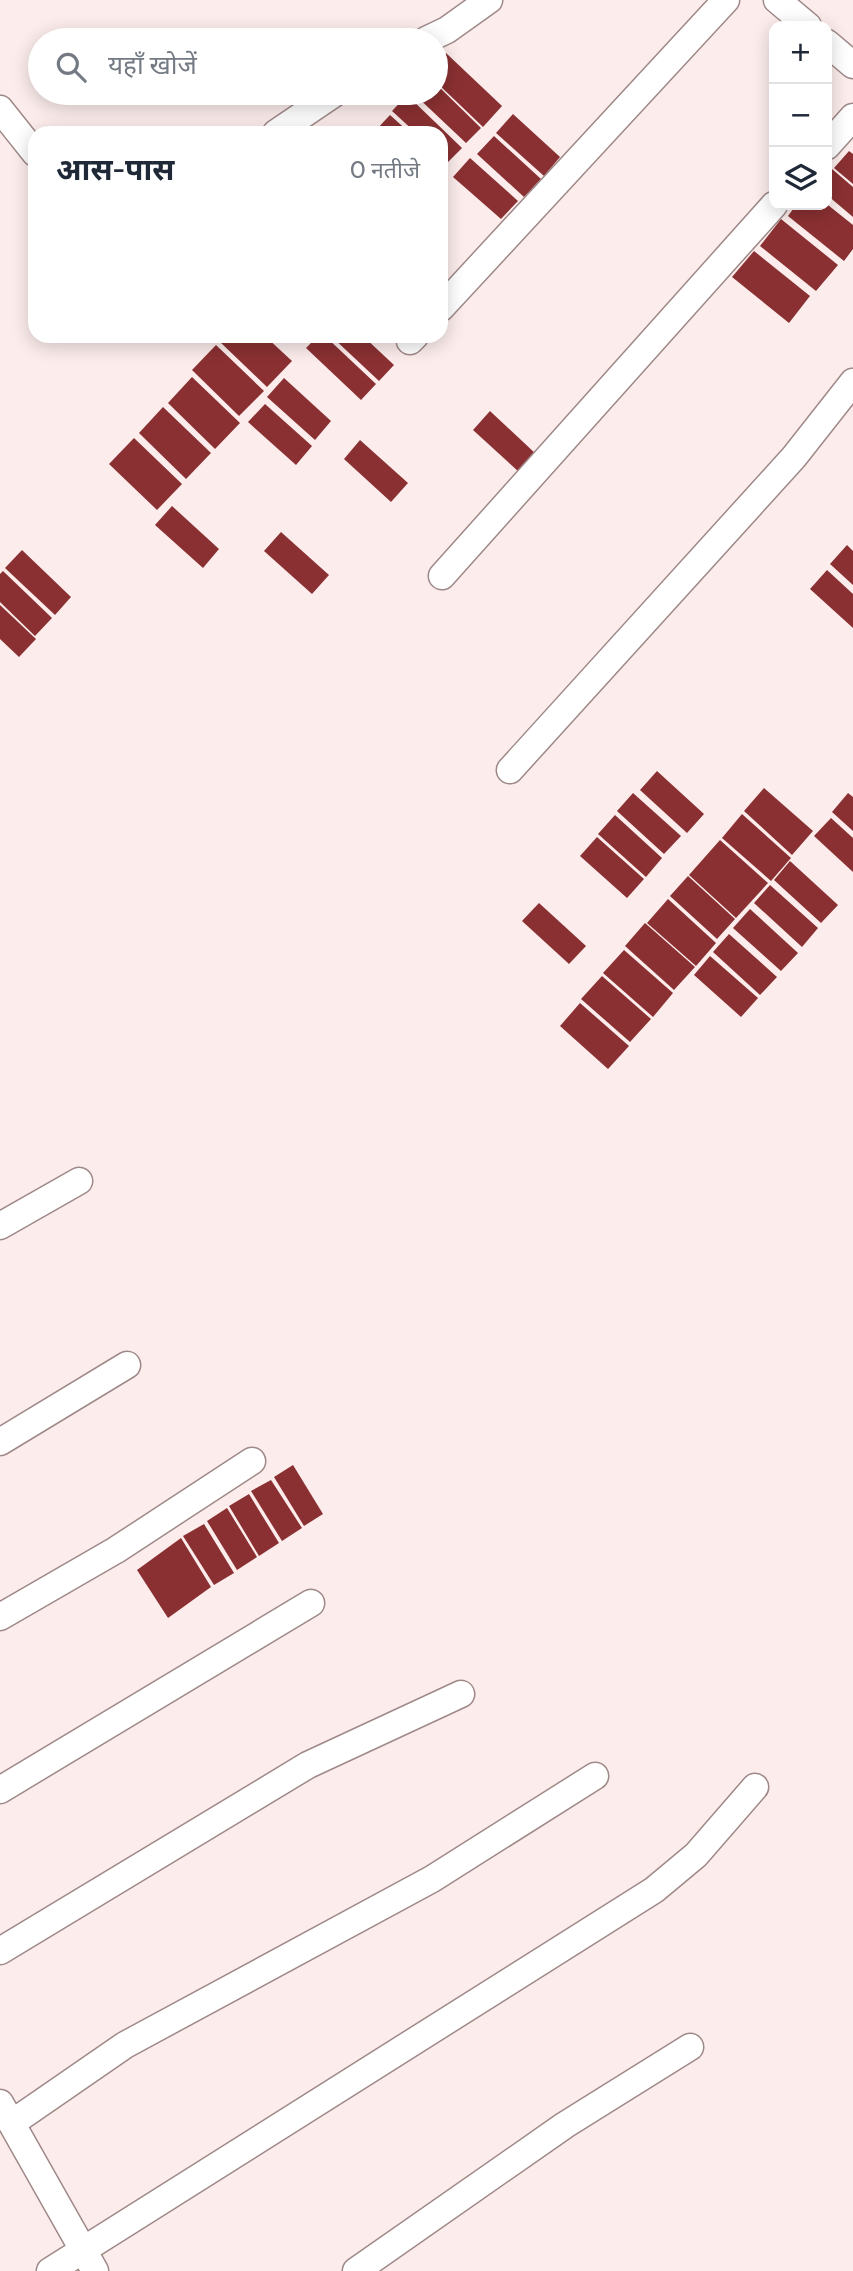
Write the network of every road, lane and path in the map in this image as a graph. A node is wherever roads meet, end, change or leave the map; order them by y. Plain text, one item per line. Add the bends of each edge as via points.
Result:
1 (489, 0) edge
2 (726, 0) edge
3 (777, 0) edge
4 (802, 21) edge
5 (448, 29) edge
6 (832, 47) edge
7 (853, 65) edge
8 (317, 105) edge
9 (0, 109) edge
10 (853, 117) edge
11 (286, 126) edge
12 (832, 140) edge
13 (28, 144) edge
14 (770, 210) edge
15 (448, 300) edge
16 (853, 382) edge
17 (442, 576) dead end
18 (510, 770) dead end
19 (79, 1181) dead end
20 (0, 1226) edge
21 (127, 1365) dead end
22 (0, 1442) edge
23 (252, 1461) dead end
24 (311, 1604) dead end
25 (0, 1617) edge
26 (461, 1694) dead end
27 (595, 1776) dead end
28 (755, 1787) dead end
29 (0, 1790) edge
30 (0, 1951) edge
31 (690, 2047) dead end
32 (6, 2113) edge
33 (89, 2260) edge
34 (50, 2271) edge
35 (356, 2271) edge

1 - 5 street
2 - 15 street
3 - 4 street
6 - 7 street
8 - 11 street
9 - 13 street
10 - 12 street
14 - 17 street
16 - 18 street via 794,457
19 - 20 street
21 - 22 street
23 - 25 street via 116,1550
24 - 29 street
26 - 30 street via 308,1765
27 - 32 street via 432,1879
28 - 33 street via 696,1855 654,1891
31 - 35 street via 565,2124
32 - 33 street
33 - 34 street

